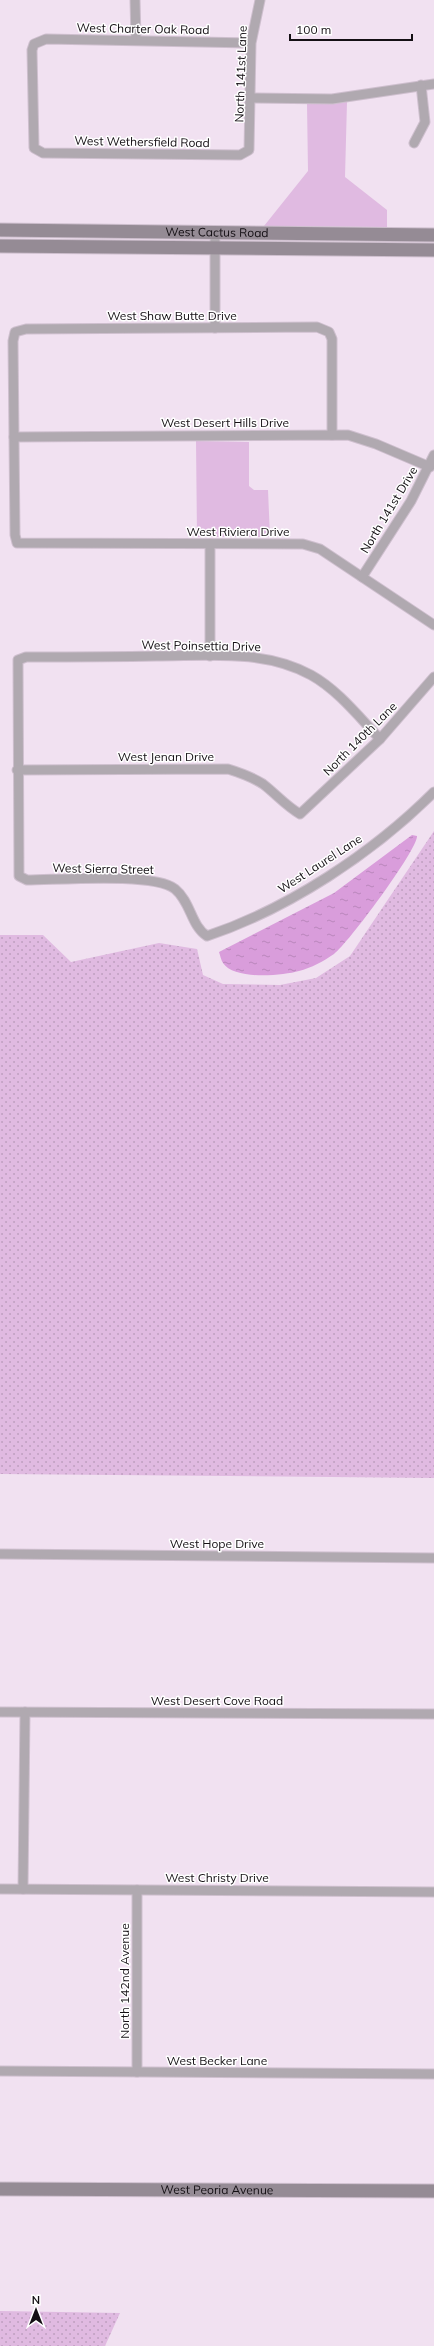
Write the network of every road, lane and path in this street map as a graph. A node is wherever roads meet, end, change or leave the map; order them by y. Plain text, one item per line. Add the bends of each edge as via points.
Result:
1 (135, 0) edge
2 (260, 0) edge
3 (136, 40) junction
4 (251, 43) junction
5 (434, 84) edge
6 (422, 86) junction
7 (250, 98) junction
8 (414, 143) dead end
9 (34, 148) joint
10 (249, 150) joint
11 (0, 230) edge
12 (215, 233) junction
13 (434, 235) edge
14 (0, 246) edge
15 (215, 249) junction
16 (434, 250) edge
17 (215, 328) junction
18 (332, 435) junction
19 (14, 437) junction
20 (434, 455) edge
21 (430, 467) junction
22 (210, 544) junction
23 (362, 577) junction
24 (434, 625) edge
25 (210, 656) junction
26 (434, 677) edge
27 (380, 739) junction
28 (17, 770) junction
29 (434, 792) edge
30 (300, 814) joint
31 (207, 936) joint
32 (0, 1554) edge
33 (434, 1558) edge
34 (0, 1712) edge
35 (25, 1712) junction
36 (434, 1714) edge
37 (0, 1889) edge
38 (23, 1889) junction
39 (137, 1890) junction
40 (434, 1892) edge
41 (0, 2071) edge
42 (136, 2072) junction
43 (434, 2074) edge
44 (0, 2189) edge
45 (434, 2192) edge

1 - 3 street
2 - 4 street, North 141st Lane
3 - 4 street, West Charter Oak Road
3 - 9 street, West Charter Oak Road via 46,39 34,44
4 - 7 street, North 141st Lane
5 - 6 street
6 - 7 street via 332,99
6 - 8 street via 425,122
7 - 10 street, North 141st Lane
9 - 10 street, West Wethersfield Road via 43,153 240,155
11 - 12 main road, West Cactus Road
12 - 13 main road, West Cactus Road
12 - 15 street
14 - 15 main road, West Cactus Road
15 - 16 main road, West Cactus Road
15 - 17 street
17 - 18 street, West Shaw Butte Drive via 317,327 329,332 332,339
17 - 19 street, West Shaw Butte Drive via 26,329 15,332
18 - 19 street, West Desert Hills Drive
18 - 21 street, West Desert Hills Drive via 360,438
19 - 22 street, West Riviera Drive via 17,543
20 - 21 street, North 141st Drive
21 - 23 street, North 141st Drive
22 - 23 street, West Riviera Drive via 303,544 320,549
22 - 25 street
23 - 24 street, West Riviera Drive
25 - 27 street, West Poinsettia Drive via 259,658 295,668 312,676 338,696
25 - 28 street, West Poinsettia Drive via 26,657 18,660
26 - 27 street, North 140th Lane
27 - 30 street, North 140th Lane
28 - 30 street, West Jenan Drive via 228,769 252,777
28 - 31 street, West Sierra Street via 19,876 27,880 161,882 177,891 188,905 199,931
29 - 31 street, West Laurel Lane via 370,847 335,872 281,903
32 - 33 street, West Hope Drive
34 - 35 street, West Desert Cove Road
35 - 36 street, West Desert Cove Road
35 - 38 street
37 - 38 street, West Christy Drive
38 - 39 street, West Christy Drive
39 - 40 street, West Christy Drive
39 - 42 street, North 142nd Avenue
41 - 42 street, West Becker Lane
42 - 43 street, West Becker Lane
44 - 45 main road, West Peoria Avenue

